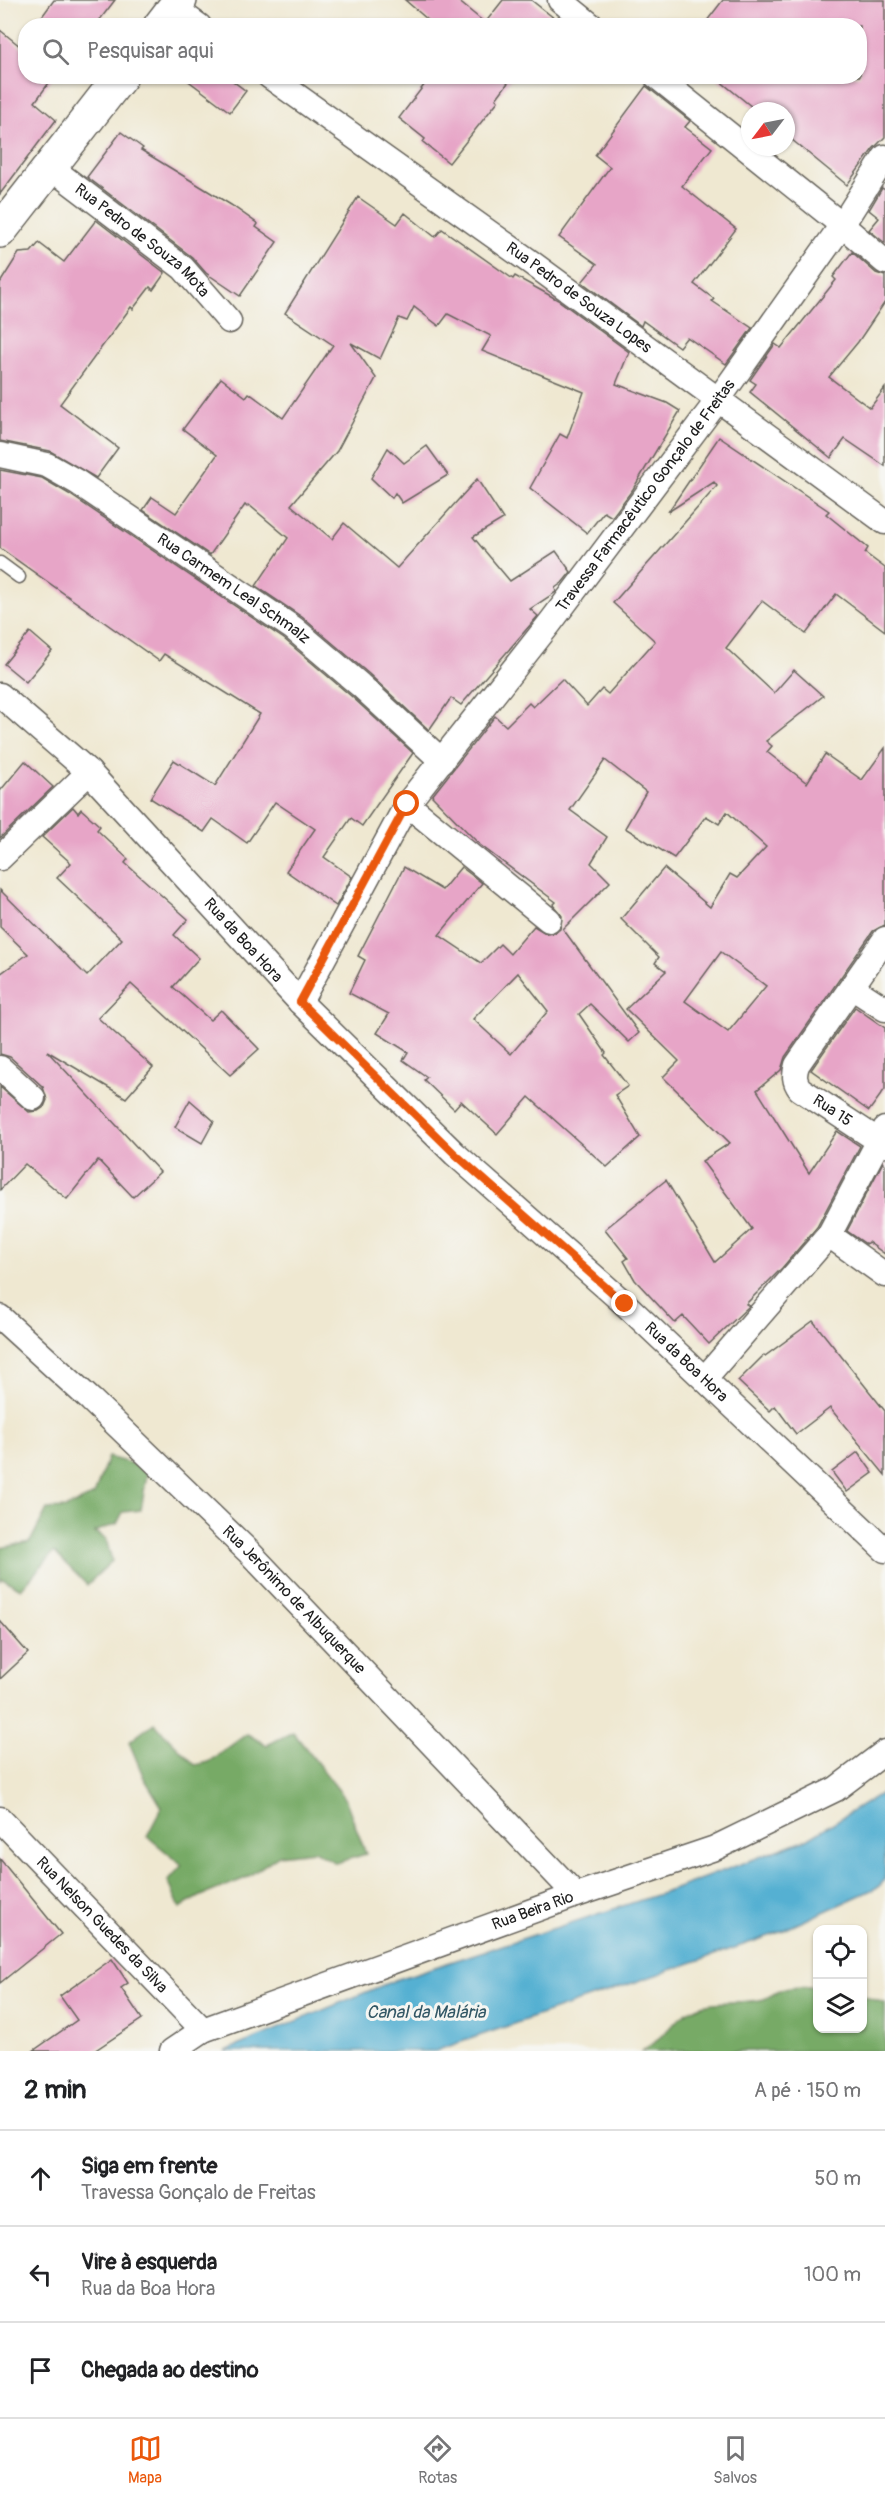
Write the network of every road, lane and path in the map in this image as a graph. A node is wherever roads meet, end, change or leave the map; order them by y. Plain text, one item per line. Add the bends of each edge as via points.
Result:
1 (560, 0) edge
2 (582, 18) edge
3 (115, 84) edge
4 (280, 84) edge
5 (666, 84) edge
6 (885, 157) edge
7 (50, 167) junction
8 (842, 225) junction
9 (0, 231) edge
10 (885, 262) edge
11 (229, 321) dead end
12 (718, 400) junction
13 (0, 455) edge
14 (885, 522) edge
15 (0, 563) edge
16 (19, 578) dead end
17 (0, 695) edge
18 (442, 761) junction
19 (89, 772) junction
20 (407, 804) junction
21 (0, 858) edge
22 (549, 920) dead end
23 (885, 939) edge
24 (853, 988) junction
25 (300, 1002) junction
26 (885, 1009) edge
27 (0, 1068) edge
28 (33, 1098) dead end
29 (882, 1138) edge
30 (829, 1235) junction
31 (885, 1275) edge
32 (0, 1317) edge
33 (705, 1378) junction
34 (885, 1550) edge
35 (885, 1752) edge
36 (0, 1819) edge
37 (576, 1895) junction
38 (202, 2030) junction
39 (172, 2051) edge

1 - 2 street
3 - 7 main road
4 - 12 street, Rua Pedro de Souza Lopes
5 - 8 street
6 - 8 street, Travessa Farmacêutico Gonçalo de Freitas
7 - 9 main road
7 - 11 street, Rua Pedro de Souza Mota via 183,268
8 - 10 street
8 - 12 street, Travessa Farmacêutico Gonçalo de Freitas
12 - 14 street, Rua Pedro de Souza Lopes
12 - 18 street, Travessa Farmacêutico Gonçalo de Freitas
13 - 18 street, Rua Carmem Leal Schmalz via 47,465 77,482 293,628
15 - 16 lane
17 - 19 street, Rua da Boa Hora
18 - 20 street, Travessa Farmacêutico Gonçalo de Freitas
19 - 21 street
19 - 25 street, Rua da Boa Hora
20 - 22 street
20 - 25 street, Travessa Farmacêutico Gonçalo de Freitas
23 - 24 street
24 - 26 street
24 - 29 street, Rua 15 via 797,1065 795,1083
25 - 33 street, Rua da Boa Hora via 455,1154
27 - 28 street
29 - 30 street
30 - 31 street
30 - 33 street
32 - 37 street, Rua Jerônimo de Albuquerque via 248,1551
33 - 34 street, Rua da Boa Hora
35 - 37 street, Rua Beira Rio via 836,1789 715,1848
36 - 38 street, Rua Nelson Guedes da Silva
37 - 38 street, Rua Beira Rio
38 - 39 street, Rua Beira Rio

